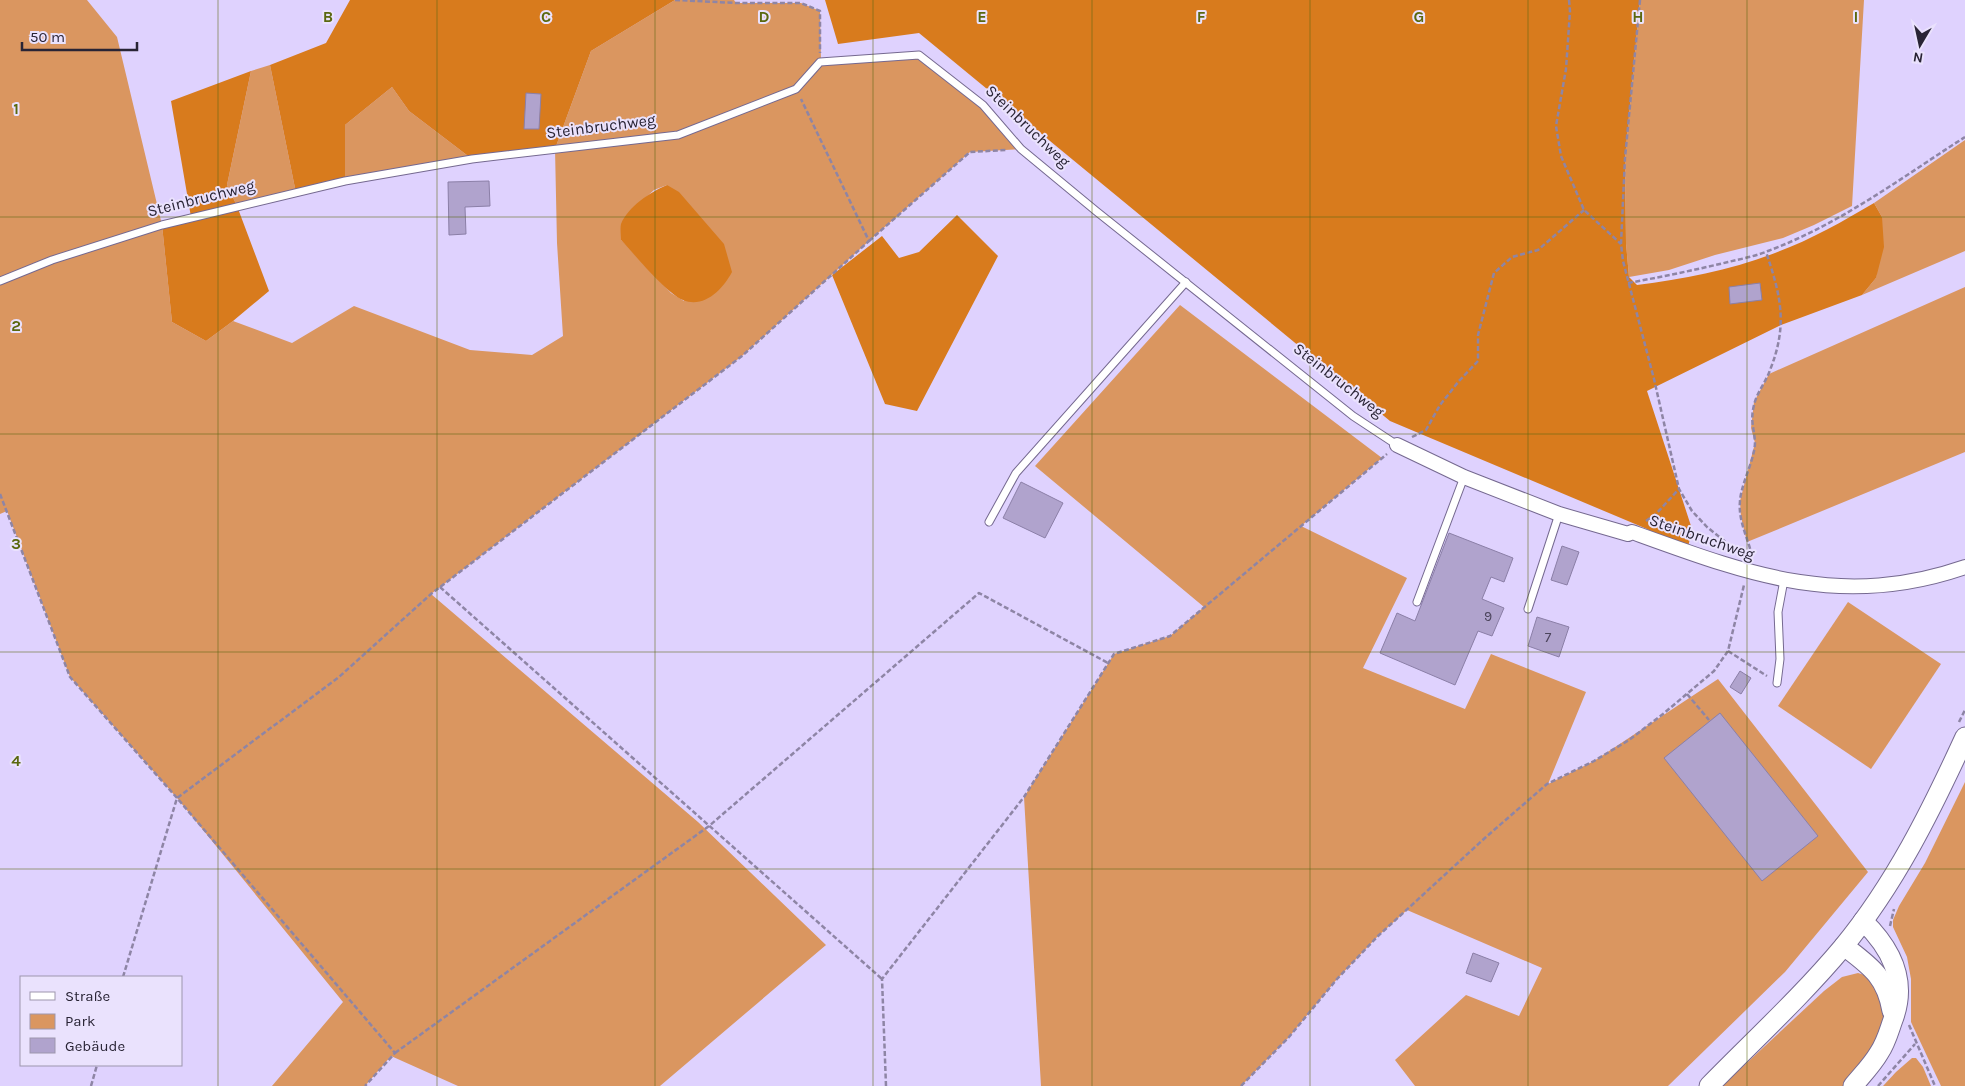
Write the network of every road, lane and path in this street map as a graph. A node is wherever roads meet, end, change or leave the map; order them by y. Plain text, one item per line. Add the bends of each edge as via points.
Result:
1 (675, 0) edge
2 (1569, 0) edge
3 (1640, 0) edge
4 (820, 62) junction
5 (796, 89) junction
6 (1965, 137) edge
7 (1021, 149) junction
8 (1584, 210) junction
9 (869, 241) junction
10 (1621, 244) junction
11 (1766, 252) junction
12 (0, 281) edge
13 (1186, 282) junction
14 (1628, 283) junction
15 (1398, 445) junction
16 (1464, 478) junction
17 (1679, 489) junction
18 (0, 494) edge
19 (1559, 514) junction
20 (989, 522) dead end
21 (1628, 534) junction
22 (1965, 567) edge
23 (1748, 571) junction
24 (1784, 580) junction
25 (440, 587) junction
26 (1417, 602) dead end
27 (1528, 610) dead end
28 (1728, 651) junction
29 (1109, 663) junction
30 (1777, 683) joint
31 (1687, 694) junction
32 (1965, 710) edge
33 (1709, 720) dead end
34 (1962, 730) edge
35 (177, 798) junction
36 (709, 826) junction
37 (1895, 905) dead end
38 (1863, 921) junction
39 (1892, 934) dead end
40 (1844, 946) junction
41 (123, 976) edge
42 (882, 979) junction
43 (1901, 1020) junction
44 (1916, 1043) junction
45 (395, 1053) junction
46 (97, 1066) edge
47 (91, 1086) edge
48 (365, 1086) edge
49 (886, 1086) edge
50 (1241, 1086) edge
51 (1709, 1086) edge
52 (1853, 1086) edge
53 (1878, 1086) edge
54 (1934, 1086) edge

1 - 4 path via 801,3 820,11
2 - 8 path via 1566,69 1556,126 1561,156
3 - 10 path
4 - 5 lane, Steinbruchweg
4 - 7 lane, Steinbruchweg via 919,55 983,105
5 - 9 path
5 - 12 lane, Steinbruchweg via 678,135 472,159 345,181 162,225 52,260
6 - 11 path via 1863,204
7 - 9 path via 970,152
7 - 13 lane, Steinbruchweg
8 - 10 path
8 - 15 path via 1538,250 1512,257 1494,273 1478,335 1478,361 1440,405 1426,430
9 - 25 path via 742,356
10 - 14 path
11 - 14 path
11 - 17 path via 1779,292 1782,315 1775,357 1754,402 1751,428 1755,443 1740,501 1744,536 1752,559 1708,527 1692,511
13 - 15 lane, Steinbruchweg via 1353,416
13 - 20 lane via 1016,473
14 - 17 path via 1640,320
15 - 16 street, Steinbruchweg
15 - 29 path via 1170,636 1114,654
16 - 19 street, Steinbruchweg
16 - 26 lane
17 - 21 path via 1656,514
18 - 35 path via 70,677
19 - 21 street, Steinbruchweg
19 - 27 lane
21 - 23 street, Steinbruchweg via 1632,532
22 - 24 street, Steinbruchweg via 1874,586 1836,587
23 - 24 street, Steinbruchweg
23 - 28 path
24 - 30 lane via 1778,612 1780,659
25 - 35 path via 339,677
25 - 36 path
28 - 30 path
28 - 31 path via 1714,671
29 - 36 path via 979,593
29 - 42 path via 1024,797
31 - 33 path
31 - 50 path via 1629,740 1547,784 1486,837 1378,936 1337,979 1289,1038
32 - 34 path
34 - 38 street via 1909,850
35 - 41 path
35 - 45 path
36 - 42 path
36 - 45 path
37 - 39 path via 1891,918
38 - 40 street
38 - 43 street via 1891,956 1897,974
40 - 43 street via 1877,973
40 - 51 street
42 - 49 path
43 - 44 path
43 - 52 street
44 - 53 path
44 - 54 path
45 - 48 path
46 - 47 path

